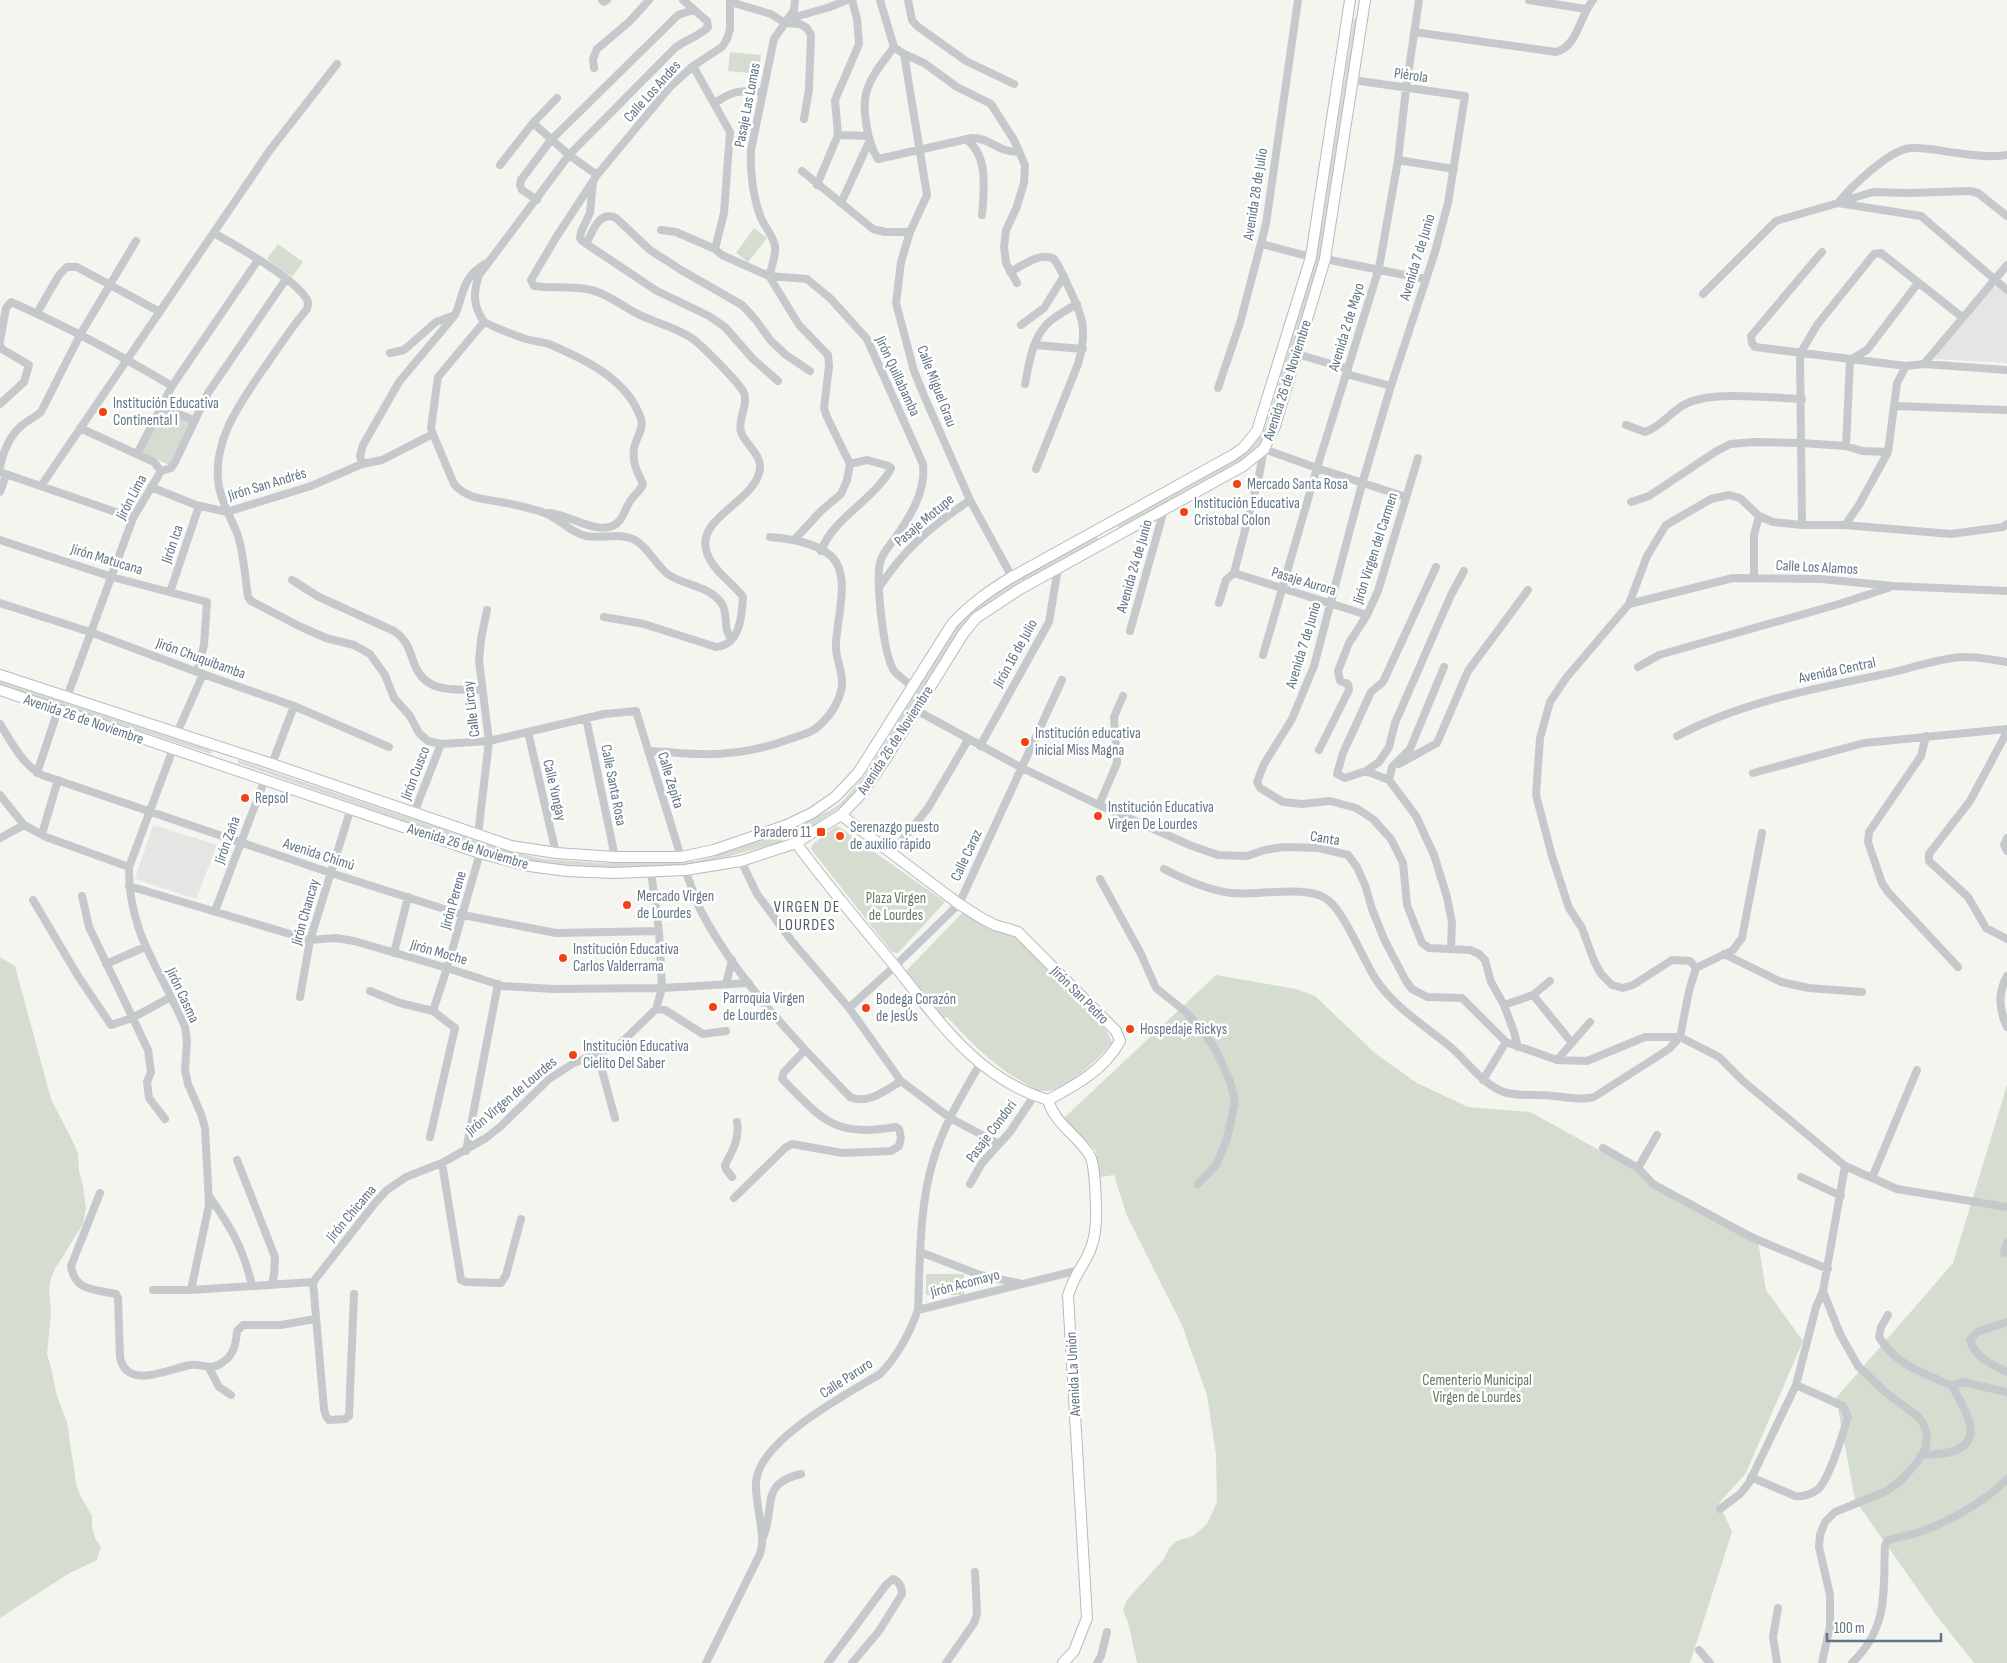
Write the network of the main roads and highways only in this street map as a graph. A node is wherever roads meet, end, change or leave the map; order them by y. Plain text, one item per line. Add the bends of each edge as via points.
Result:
1 (1349, 3) edge
2 (1365, 4) edge
3 (1105, 525) junction
4 (1112, 538) junction
5 (0, 675) edge
6 (0, 690) edge
7 (225, 749) junction
8 (220, 764) junction
9 (841, 815) junction
10 (796, 843) junction
11 (1048, 1100) junction
12 (1063, 1663) edge

1 - 2 main road
1 - 3 main road, Avenida 26 de Noviembre via 1310,257 1260,422 1251,440 1233,454
2 - 4 main road, Avenida 26 de Noviembre via 1325,259 1272,436 1264,449 1243,466
3 - 4 main road
3 - 7 main road, Avenida 26 de Noviembre via 1012,577 968,606 952,624 851,782 827,803 786,825 714,850 680,856 615,857 556,854 511,846
4 - 9 main road, Avenida 26 de Noviembre via 1020,589 976,618 883,763 862,793
5 - 7 main road, Avenida 26 de Noviembre
6 - 8 main road, Avenida 26 de Noviembre
7 - 8 main road
8 - 10 main road, Avenida 26 de Noviembre via 480,853 529,866 614,873 685,870 741,861
9 - 10 main road, Avenida 26 de Noviembre
9 - 11 main road, Jirón San Pedro via 959,904 995,925 1018,932 1116,1031 1120,1041 1111,1056 1095,1071
10 - 11 main road via 946,1031 980,1064 1017,1089
11 - 12 main road, Avenida La Unión via 1057,1119 1091,1156 1096,1220 1094,1239 1068,1296 1086,1618 1074,1650

